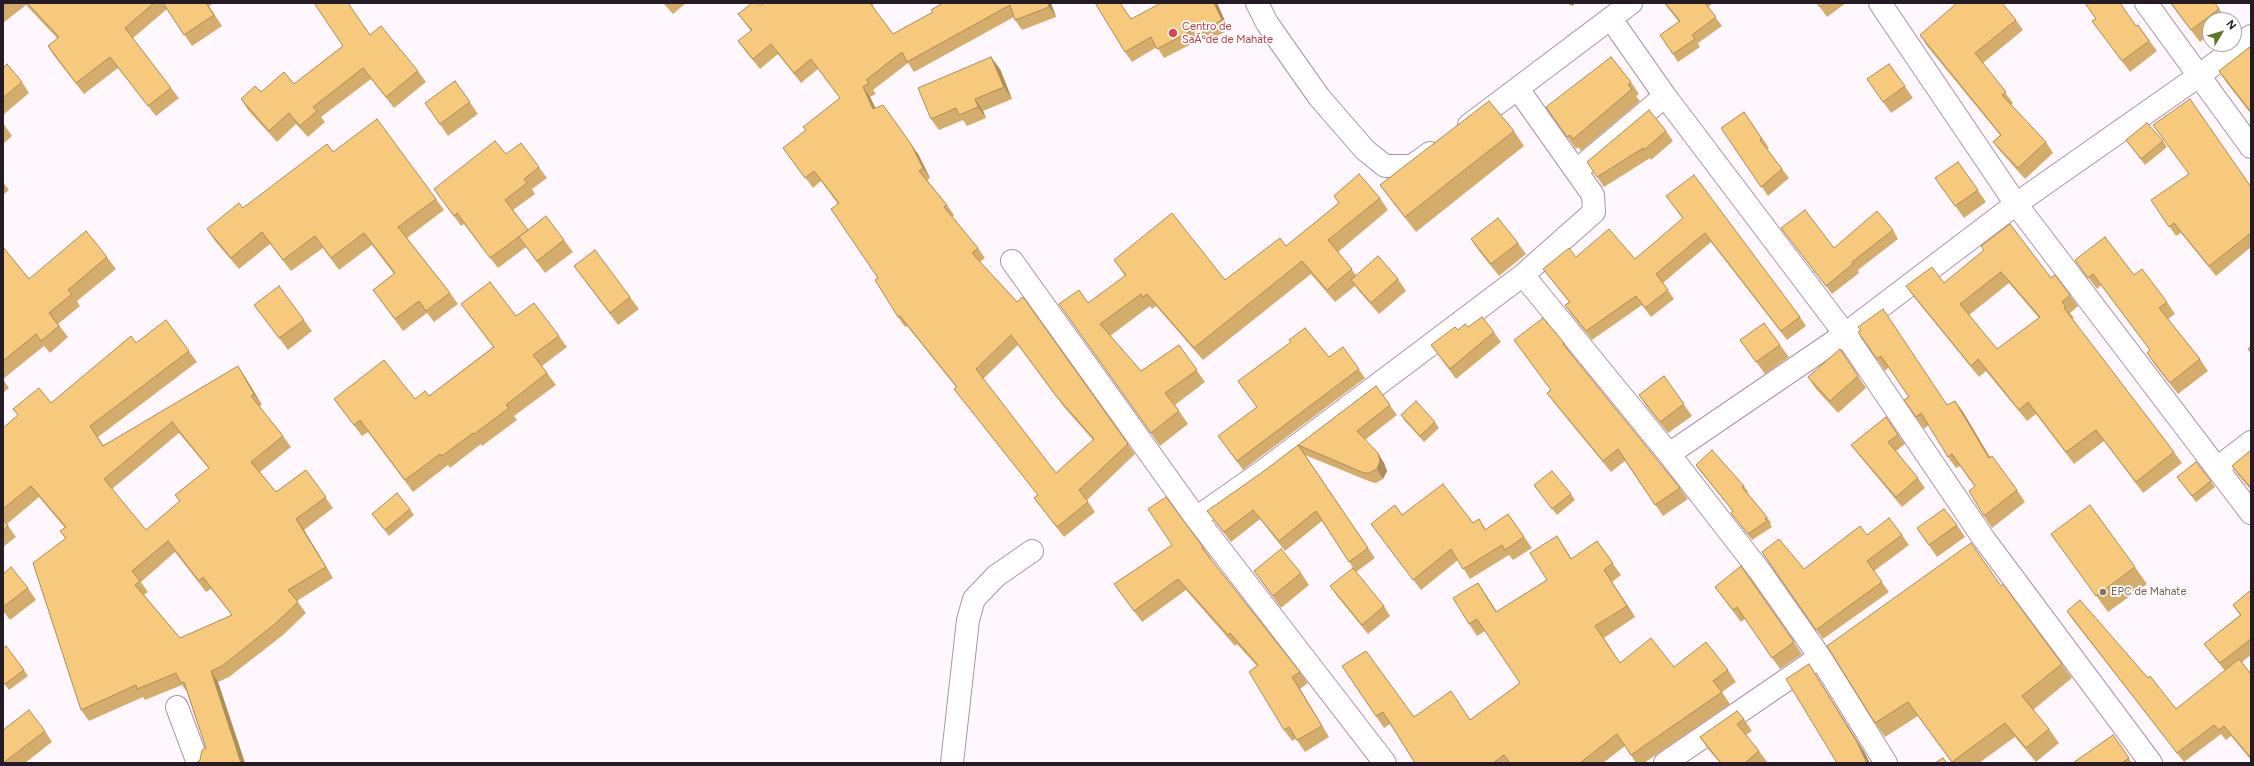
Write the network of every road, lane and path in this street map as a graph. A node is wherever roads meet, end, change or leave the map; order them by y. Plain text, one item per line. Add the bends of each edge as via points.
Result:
1 (1256, 3) edge
2 (1631, 3) edge
3 (1880, 3) edge
4 (2146, 3) edge
5 (1611, 19) junction
6 (2251, 36) edge
7 (2200, 75) junction
8 (1518, 89) junction
9 (1665, 96) junction
10 (2251, 147) edge
11 (1576, 171) junction
12 (2016, 204) junction
13 (1012, 261) dead end
14 (1523, 276) junction
15 (1845, 334) junction
16 (2251, 442) edge
17 (1669, 454) junction
18 (2217, 468) junction
19 (2251, 514) edge
20 (1196, 518) junction
21 (1984, 538) junction
22 (1032, 551) dead end
23 (1965, 552) edge
24 (1839, 643) edge
25 (1820, 657) junction
26 (177, 707) dead end
27 (198, 763) edge
28 (952, 763) edge
29 (1385, 763) edge
30 (1665, 763) edge
31 (1886, 763) edge
32 (2151, 763) edge

1 - 8 street via 1319,98 1365,150 1385,166 1412,166
2 - 5 street
3 - 12 street
4 - 7 street
5 - 8 street
5 - 9 street
6 - 7 street
7 - 10 street
7 - 12 street
8 - 11 street
9 - 11 street
9 - 15 street
11 - 14 street via 1594,195 1594,212
12 - 15 street
12 - 18 street
13 - 20 street
14 - 17 street
14 - 20 street via 1263,471
15 - 17 street
15 - 21 street
16 - 18 street
17 - 25 street via 1759,570
18 - 19 street
20 - 29 street
21 - 23 street
21 - 32 street
22 - 28 street via 996,576 974,599 968,620
24 - 25 street
25 - 30 street
25 - 31 street
26 - 27 street

